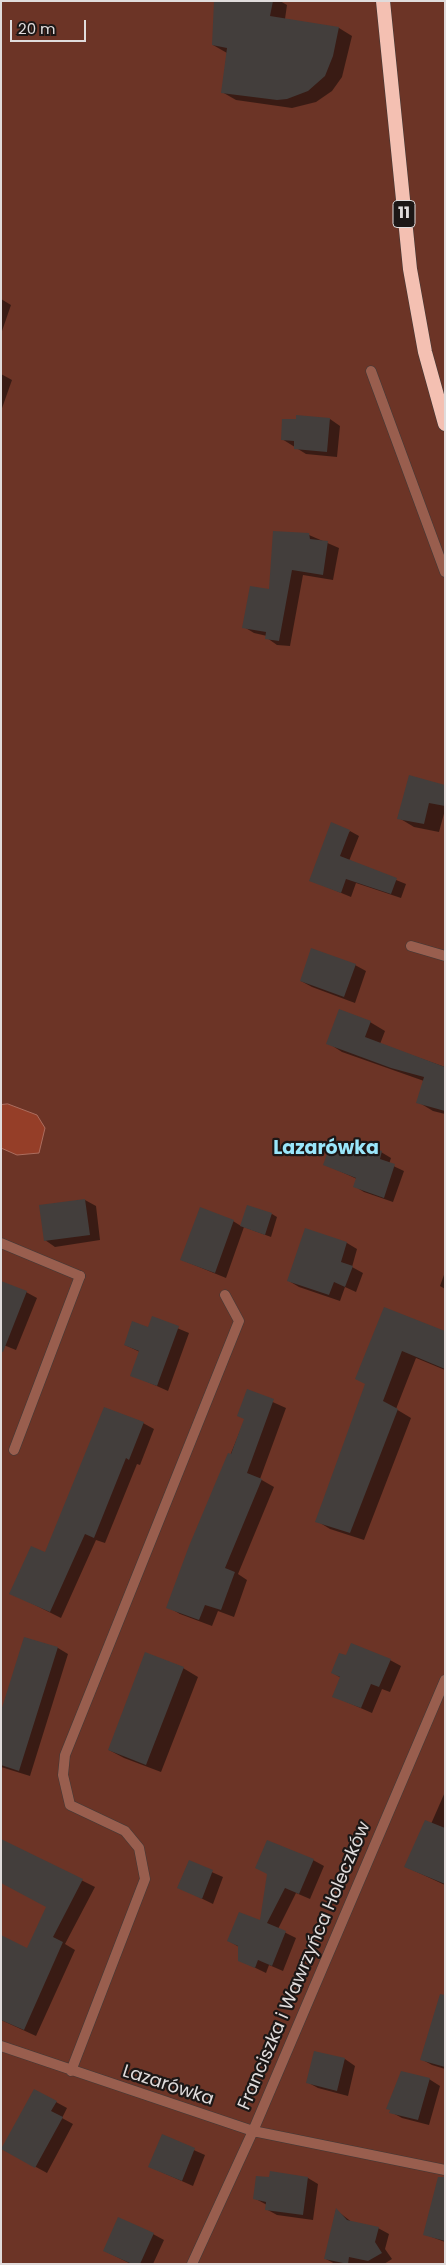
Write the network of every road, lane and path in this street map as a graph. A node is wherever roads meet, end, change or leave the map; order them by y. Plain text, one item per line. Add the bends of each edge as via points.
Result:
1 (383, 1) edge
2 (371, 371) dead end
3 (445, 424) edge
4 (445, 572) edge
5 (411, 946) dead end
6 (445, 956) edge
7 (1, 1243) edge
8 (224, 1296) dead end
9 (14, 1450) dead end
10 (445, 1680) edge
11 (1, 2046) edge
12 (71, 2071) junction
13 (253, 2131) junction
14 (445, 2170) edge
15 (192, 2264) edge

1 - 3 highway, 11 via 410,269 421,335
2 - 4 street
5 - 6 street
7 - 9 street via 80,1276
8 - 12 street via 239,1321 65,1755 63,1775 70,1805 125,1831 139,1848 145,1880
10 - 13 street, Franciszka i Wawrzyńca Holeczków
11 - 12 street, Lazarówka
12 - 13 street, Lazarówka
13 - 14 street, Lazarówka
13 - 15 street, Franciszka i Wawrzyńca Holeczków

